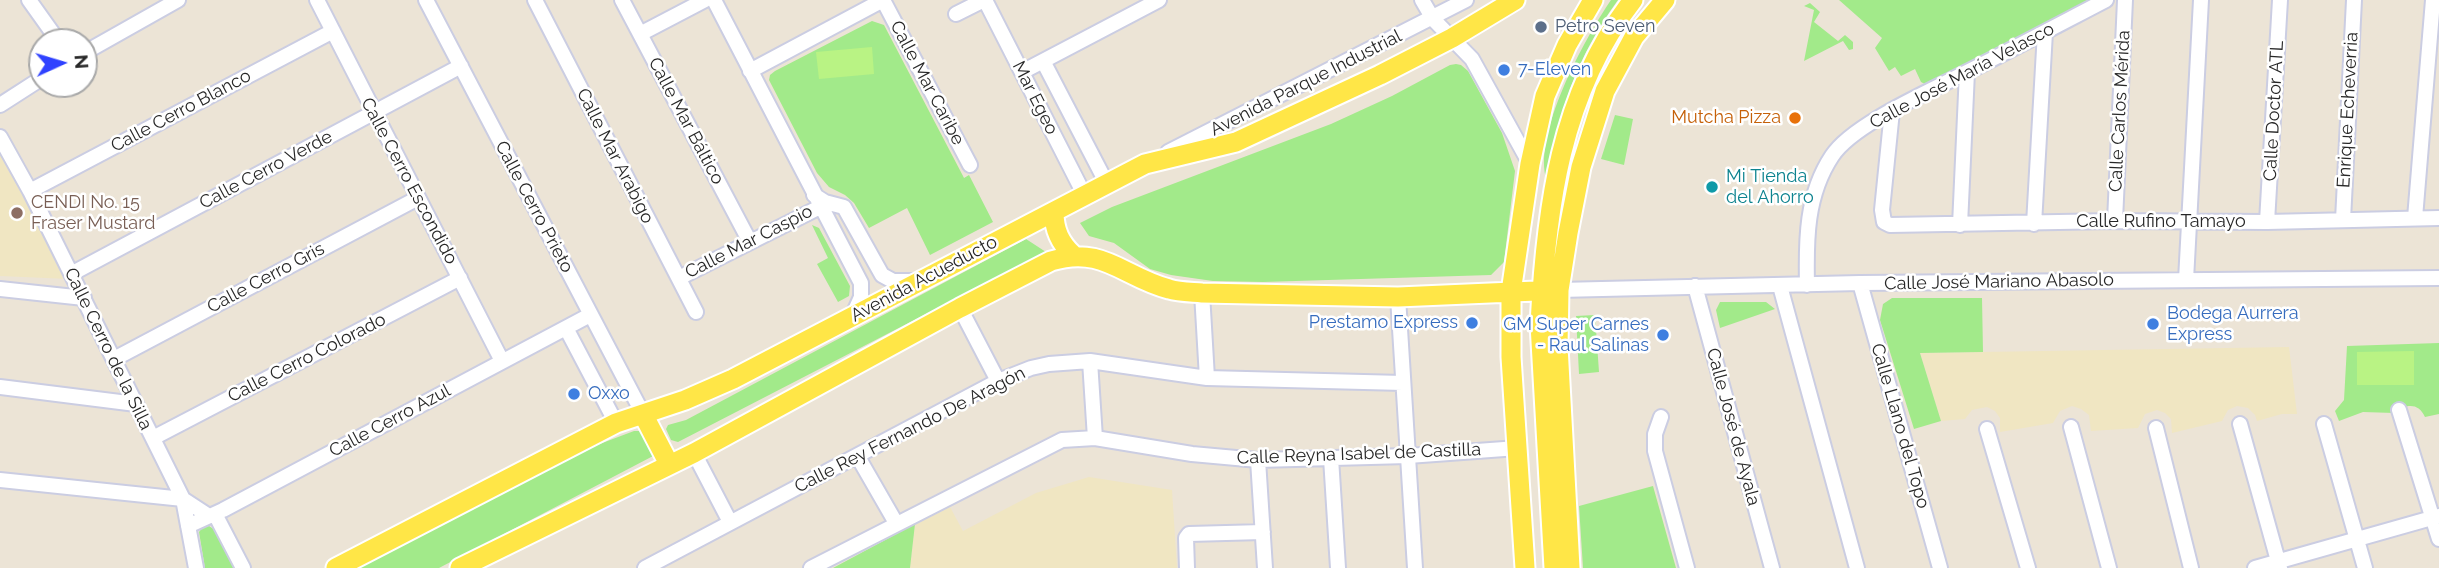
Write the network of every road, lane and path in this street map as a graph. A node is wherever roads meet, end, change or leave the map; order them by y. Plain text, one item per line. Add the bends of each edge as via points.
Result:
1 (29, 0) edge
2 (178, 0) edge
3 (317, 0) edge
4 (426, 0) edge
5 (535, 0) edge
6 (622, 0) edge
7 (705, 0) edge
8 (714, 0) edge
9 (883, 0) edge
10 (984, 0) edge
11 (1159, 0) edge
12 (1422, 0) edge
13 (1466, 0) edge
14 (1515, 0) edge
15 (1593, 0) edge
16 (1633, 0) edge
17 (1665, 0) edge
18 (2106, 0) edge
19 (2125, 0) edge
20 (2201, 0) edge
21 (2280, 0) edge
22 (2354, 0) edge
23 (2433, 0) edge
24 (956, 14) dead end
25 (1433, 19) junction
26 (49, 28) edge
27 (333, 30) junction
28 (2045, 32) junction
29 (640, 34) junction
30 (1452, 38) junction
31 (98, 45) edge
32 (1043, 61) junction
33 (461, 66) junction
34 (750, 71) junction
35 (1022, 72) junction
36 (1967, 72) junction
37 (28, 87) edge
38 (0, 105) edge
39 (1892, 111) junction
40 (374, 113) junction
41 (0, 137) edge
42 (1530, 163) junction
43 (1145, 164) junction
44 (970, 165) dead end
45 (1107, 184) junction
46 (30, 191) junction
47 (1085, 196) junction
48 (418, 198) junction
49 (817, 201) junction
50 (1054, 212) junction
51 (2415, 218) junction
52 (2439, 218) edge
53 (2343, 220) junction
54 (2115, 221) junction
55 (2190, 222) junction
56 (2267, 222) junction
57 (1030, 224) junction
58 (2035, 224) junction
59 (1960, 225) junction
60 (750, 242) junction
61 (1547, 247) junction
62 (1073, 255) junction
63 (872, 257) junction
64 (1051, 261) junction
65 (852, 268) junction
66 (71, 274) junction
67 (460, 278) junction
68 (678, 278) junction
69 (2439, 278) edge
70 (2186, 280) junction
71 (920, 281) junction
72 (1860, 284) junction
73 (1807, 285) junction
74 (1695, 286) junction
75 (1780, 286) junction
76 (0, 289) edge
77 (1550, 290) junction
78 (1511, 292) junction
79 (1202, 293) junction
80 (1398, 297) junction
81 (83, 298) junction
82 (960, 308) junction
83 (696, 312) dead end
84 (590, 315) junction
85 (852, 317) junction
86 (566, 328) junction
87 (114, 359) junction
88 (502, 361) junction
89 (1090, 361) junction
90 (1207, 378) junction
91 (999, 381) junction
92 (1403, 383) junction
93 (0, 387) edge
94 (136, 404) junction
95 (2399, 410) dead end
96 (643, 414) junction
97 (1661, 417) dead end
98 (616, 423) junction
99 (2240, 424) dead end
100 (2324, 424) dead end
101 (2071, 427) dead end
102 (2156, 428) dead end
103 (1987, 429) dead end
104 (153, 438) junction
105 (1095, 438) junction
106 (1518, 448) junction
107 (694, 453) junction
108 (1408, 456) junction
109 (858, 457) junction
110 (1331, 458) junction
111 (1258, 460) junction
112 (669, 464) junction
113 (0, 480) edge
114 (183, 499) junction
115 (212, 515) junction
116 (2436, 517) edge
117 (730, 522) junction
118 (896, 523) junction
119 (188, 526) junction
120 (1262, 532) junction
121 (2439, 539) edge
122 (2357, 540) junction
123 (2280, 565) edge
124 (196, 568) edge
125 (243, 568) edge
126 (336, 568) edge
127 (460, 568) edge
128 (645, 568) edge
129 (811, 568) edge
130 (1187, 568) edge
131 (1265, 568) edge
132 (1338, 568) edge
133 (1415, 568) edge
134 (1525, 568) edge
135 (1554, 568) edge
136 (1570, 568) edge
137 (1687, 568) edge
138 (1772, 568) edge
139 (1857, 568) edge
140 (1940, 568) edge
141 (2028, 568) edge
142 (2109, 568) edge
143 (2191, 568) edge
144 (2255, 568) edge
145 (2365, 568) edge

1 - 26 street
2 - 31 street
3 - 27 street, Calle Cerro Escondido
4 - 33 street, Calle Cerro Prieto
5 - 68 street, Calle Mar Arabigo
6 - 29 street, Calle Mar Báltico
7 - 29 street
8 - 34 street
9 - 34 street
9 - 44 street, Calle Mar Caribe
10 - 24 street
10 - 35 street, Mar Egeo
11 - 32 street
12 - 25 street
13 - 25 street, Avenida Parque Industrial
14 - 30 main road, Avenida Acueducto
15 - 42 main road via 1549,83
16 - 61 main road via 1588,73 1569,122
17 - 77 main road via 1634,37 1605,91
18 - 28 street, Calle José María Velasco
19 - 54 street, Calle Carlos Mérida
20 - 55 street
21 - 56 street, Calle Doctor ATL
22 - 53 street, Enrique Echeverria
23 - 51 street
25 - 30 street
25 - 43 street, Avenida Parque Industrial
27 - 40 street, Calle Cerro Escondido
27 - 46 street, Calle Cerro Blanco
28 - 36 street, Calle José María Velasco
28 - 58 street
29 - 60 street, Calle Mar Báltico
30 - 42 street via 1472,59
30 - 43 main road, Avenida Acueducto via 1236,142
32 - 35 street
32 - 45 street, Mar Egeo
33 - 40 street, Calle Cerro Verde
33 - 84 street, Calle Cerro Prieto
34 - 49 street
35 - 47 street, Mar Egeo
36 - 39 street, Calle José María Velasco
36 - 59 street
37 - 38 street
39 - 59 street, Calle Rufino Tamayo via 1884,222
39 - 73 street, Calle José María Velasco via 1847,139 1823,171 1809,217
40 - 48 street, Calle Cerro Escondido
40 - 66 street, Calle Cerro Verde
41 - 46 street, Calle Cerro de la Silla
42 - 61 main road via 1545,193 1541,230
42 - 78 main road
43 - 45 main road, Avenida Acueducto
45 - 47 main road, Avenida Acueducto
46 - 66 street, Calle Cerro de la Silla
47 - 50 main road, Avenida Acueducto
48 - 67 street, Calle Cerro Escondido
48 - 87 street, Calle Cerro Gris
49 - 60 street, Calle Mar Caspio
49 - 63 street via 844,206
49 - 65 street
50 - 57 main road, Avenida Acueducto
50 - 62 main road via 1056,231
51 - 52 street, Calle Rufino Tamayo
51 - 53 street, Calle Rufino Tamayo
53 - 56 street, Calle Rufino Tamayo
54 - 55 street, Calle Rufino Tamayo
54 - 58 street, Calle Rufino Tamayo
55 - 56 street, Calle Rufino Tamayo
55 - 70 street
57 - 64 main road via 1048,238
57 - 71 main road, Avenida Acueducto
58 - 59 street, Calle Rufino Tamayo
60 - 68 street, Calle Mar Caspio
61 - 77 main road
62 - 64 main road
62 - 79 main road via 1094,257 1170,289
63 - 65 street
63 - 71 street via 888,279
64 - 82 main road
65 - 85 street via 862,292
66 - 81 street, Calle Cerro de la Silla
67 - 88 street, Calle Cerro Escondido
67 - 104 street, Calle Cerro Colorado
68 - 83 street, Calle Mar Arabigo
69 - 70 street, Calle José Mariano Abasolo
70 - 72 street, Calle José Mariano Abasolo
71 - 85 main road, Avenida Acueducto
72 - 73 street, Calle José Mariano Abasolo
72 - 140 street, Calle Llano del Topo
73 - 75 street, Calle José Mariano Abasolo
74 - 75 street, Calle José Mariano Abasolo
74 - 77 street, Calle José Mariano Abasolo
74 - 138 street, Calle José de Ayala
75 - 139 street
76 - 81 street
77 - 78 main road
77 - 135 main road via 1541,358
77 - 136 main road via 1558,346
78 - 80 main road
78 - 106 main road
79 - 80 main road
79 - 90 street
80 - 92 street
81 - 87 street, Calle Cerro de la Silla
82 - 91 street
82 - 107 main road
84 - 86 street, Calle Cerro Azul
84 - 96 street, Calle Cerro Prieto
85 - 96 main road, Avenida Acueducto via 732,380
86 - 88 street, Calle Cerro Azul
86 - 98 street
87 - 94 street, Calle Cerro de la Silla
88 - 115 street, Calle Cerro Azul
89 - 90 street, Calle Rey Fernando De Aragón
89 - 91 street, Calle Rey Fernando De Aragón via 1049,364
89 - 105 street
90 - 92 street, Calle Rey Fernando De Aragón
91 - 109 street, Calle Rey Fernando De Aragón
92 - 108 street
93 - 94 street
94 - 104 street, Calle Cerro de la Silla
95 - 116 street
96 - 98 main road, Avenida Acueducto
96 - 112 main road
97 - 137 street via 1655,451
98 - 126 main road, Avenida Acueducto
99 - 123 street
100 - 122 street
101 - 142 street
102 - 143 street
103 - 141 street
104 - 114 street, Calle Cerro de la Silla
105 - 111 street, Calle Reyna Isabel de Castilla
105 - 118 street, Calle Reyna Isabel de Castilla via 1055,443
106 - 108 street, Calle Reyna Isabel de Castilla
106 - 134 main road
107 - 112 main road
107 - 117 street
108 - 110 street, Calle Reyna Isabel de Castilla
108 - 133 street
109 - 117 street, Calle Rey Fernando De Aragón
109 - 118 street
110 - 111 street, Calle Reyna Isabel de Castilla
110 - 132 street
111 - 120 street
112 - 127 main road
113 - 114 street
114 - 115 street
114 - 119 street, Calle Cerro de la Silla
115 - 119 street, Calle Cerro Azul
115 - 125 street
116 - 121 street
116 - 122 street
117 - 128 street, Calle Rey Fernando De Aragón
118 - 129 street, Calle Reyna Isabel de Castilla
119 - 124 street, Calle Cerro de la Silla
120 - 130 street via 1189,534
120 - 131 street
122 - 123 street
122 - 145 street
123 - 144 street

